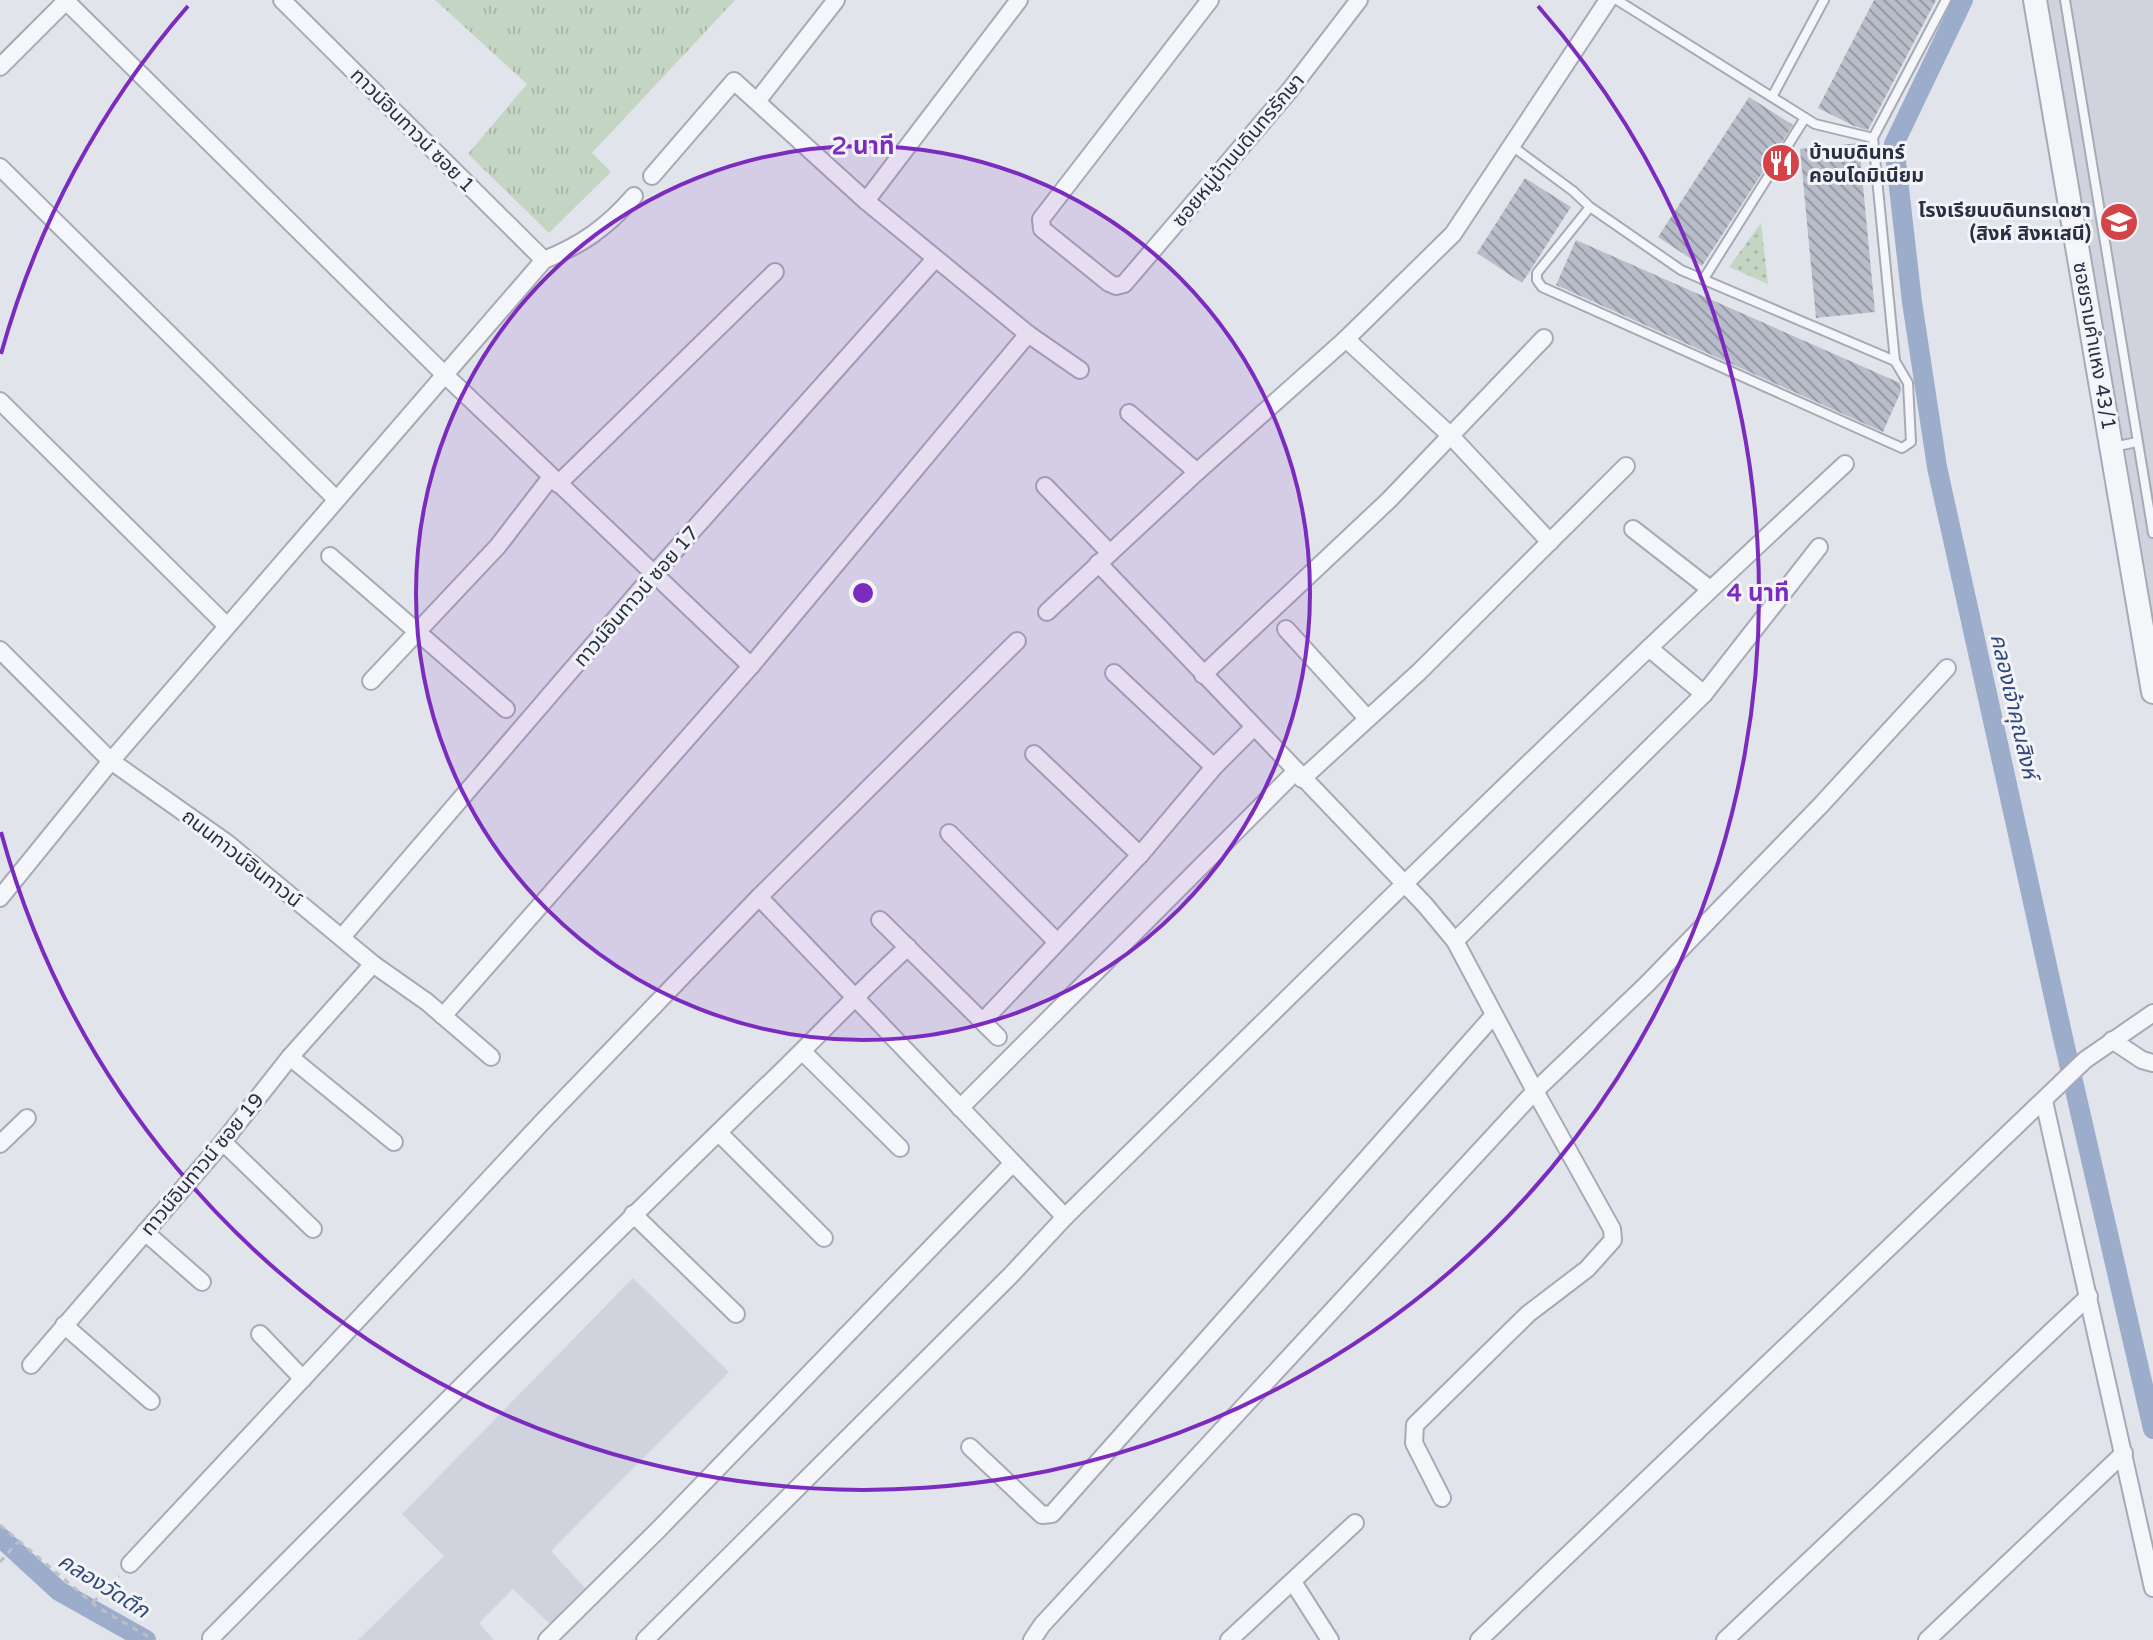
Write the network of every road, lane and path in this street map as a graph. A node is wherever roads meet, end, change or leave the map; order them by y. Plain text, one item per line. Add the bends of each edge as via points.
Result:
1 (67, 0) edge
2 (282, 0) edge
3 (836, 0) edge
4 (1019, 0) edge
5 (1210, 0) edge
6 (1359, 0) edge
7 (1824, 0) edge
8 (1946, 0) edge
9 (2035, 0) edge
10 (2065, 0) edge
11 (1605, 2) edge
12 (0, 67) edge
13 (1772, 97) junction
14 (758, 100) junction
15 (1805, 118) junction
16 (1873, 138) junction
17 (1512, 146) junction
18 (0, 167) edge
19 (652, 176) dead end
20 (634, 196) dead end
21 (866, 201) junction
22 (1590, 207) junction
23 (935, 259) junction
24 (544, 260) junction
25 (775, 272) dead end
26 (1703, 280) junction
27 (1028, 334) junction
28 (1544, 338) dead end
29 (1346, 339) junction
30 (1895, 361) junction
31 (1080, 370) dead end
32 (444, 374) junction
33 (0, 401) edge
34 (1129, 413) dead end
35 (1450, 435) junction
36 (2137, 442) junction
37 (2112, 447) junction
38 (1845, 464) dead end
39 (1626, 466) dead end
40 (1197, 472) junction
41 (555, 481) junction
42 (1045, 486) dead end
43 (336, 499) junction
44 (1633, 529) dead end
45 (2153, 533) edge
46 (1550, 542) junction
47 (1819, 547) dead end
48 (330, 556) dead end
49 (1104, 558) junction
50 (653, 575) junction
51 (1710, 589) junction
52 (1047, 612) dead end
53 (227, 626) junction
54 (1286, 629) dead end
55 (419, 632) junction
56 (1017, 641) dead end
57 (1649, 648) junction
58 (3, 660) edge
59 (751, 666) junction
60 (1947, 668) dead end
61 (1114, 673) dead end
62 (1203, 675) junction
63 (371, 681) dead end
64 (2153, 692) edge
65 (1704, 694) junction
66 (506, 709) dead end
67 (1367, 718) junction
68 (1254, 727) junction
69 (1034, 754) dead end
70 (111, 761) junction
71 (1214, 767) junction
72 (1299, 776) junction
73 (949, 833) dead end
74 (1140, 855) junction
75 (1404, 884) junction
76 (759, 897) junction
77 (0, 898) edge
78 (880, 920) dead end
79 (342, 937) junction
80 (1455, 941) junction
81 (1057, 942) junction
82 (908, 947) junction
83 (373, 964) junction
84 (853, 997) junction
85 (2153, 1013) edge
86 (1494, 1015) junction
87 (443, 1016) junction
88 (983, 1021) junction
89 (998, 1037) dead end
90 (2112, 1040) junction
91 (803, 1052) junction
92 (290, 1057) junction
93 (491, 1057) dead end
94 (2153, 1063) edge
95 (1535, 1091) junction
96 (2044, 1101) junction
97 (960, 1108) junction
98 (27, 1118) dead end
99 (719, 1133) junction
100 (223, 1142) junction
101 (394, 1142) dead end
102 (0, 1144) edge
103 (900, 1148) dead end
104 (1013, 1163) junction
105 (633, 1214) junction
106 (1065, 1217) junction
107 (313, 1229) dead end
108 (145, 1232) junction
109 (824, 1238) dead end
110 (202, 1282) dead end
111 (2089, 1296) junction
112 (736, 1314) dead end
113 (64, 1325) junction
114 (260, 1334) dead end
115 (31, 1365) dead end
116 (303, 1379) junction
117 (151, 1401) dead end
118 (970, 1447) dead end
119 (2124, 1453) junction
120 (1442, 1498) dead end
121 (1355, 1523) dead end
122 (0, 1525) edge
123 (16, 1544) junction
124 (0, 1562) edge
125 (130, 1564) joint
126 (1293, 1582) junction
127 (2153, 1588) edge
128 (92, 1603) junction
129 (211, 1638) dead end
130 (154, 1640) edge
131 (547, 1640) edge
132 (645, 1640) edge
133 (1032, 1640) edge
134 (1229, 1640) edge
135 (1330, 1640) edge
136 (1479, 1640) edge
137 (1725, 1640) edge
138 (1927, 1640) edge

1 - 12 street
1 - 32 street
2 - 24 street, ทาวน์อินทาวน์ ซอย 1
3 - 14 street
4 - 21 street
5 - 6 street, ซอยหมู่บ้านบดินทรรักษา via 1041,219 1042,229 1116,286 1124,284 1290,90
7 - 13 lane
8 - 16 lane
9 - 37 street, ซอยรามคำแหง 43/1
10 - 36 lane
11 - 13 lane
11 - 17 street
13 - 15 lane
14 - 19 street via 734,81
14 - 21 street
15 - 16 lane
15 - 26 lane
16 - 30 lane
17 - 22 lane
17 - 29 street via 1453,234
18 - 43 street
20 - 24 street via 575,248
21 - 23 street
22 - 26 lane
22 - 30 lane via 1537,273 1542,287 1902,448 1911,442 1908,383
23 - 27 street
23 - 50 street, ทาวน์อินทาวน์ ซอย 17
24 - 32 street
25 - 41 street
26 - 30 lane
27 - 31 street
27 - 59 street
28 - 35 street
29 - 35 street
29 - 40 street
32 - 41 street
32 - 43 street
33 - 53 street
34 - 40 street
35 - 46 street
35 - 62 street via 1389,500
36 - 37 lane
36 - 45 lane
37 - 64 street, ซอยรามคำแหง 43/1
38 - 51 street
39 - 46 street
40 - 49 street
41 - 50 street
41 - 55 street
42 - 49 street
43 - 53 street
44 - 51 street
46 - 67 street
47 - 65 street
48 - 55 street
49 - 52 street
49 - 62 street
50 - 59 street
50 - 79 street, ทาวน์อินทาวน์ ซอย 17
51 - 57 street
53 - 70 street
54 - 67 street
55 - 63 street
55 - 66 street
56 - 76 street
57 - 65 street
57 - 75 street
58 - 70 street, ถนนทาวน์อินทาวน์
59 - 87 street
60 - 95 street via 1668,963
61 - 71 street
62 - 68 street
65 - 80 street
67 - 72 street
68 - 71 street
68 - 72 street
69 - 74 street
70 - 77 street
70 - 79 street, ถนนทาวน์อินทาวน์ via 227,843
71 - 74 street
72 - 75 street
72 - 97 street
73 - 81 street
74 - 81 street
75 - 80 street
75 - 106 street
76 - 84 street
76 - 116 street
78 - 82 street
79 - 83 street, ถนนทาวน์อินทาวน์
80 - 86 street
81 - 88 street
82 - 84 street
82 - 88 street
83 - 87 street, ถนนทาวน์อินทาวน์
83 - 92 street, ทาวน์อินทาวน์ ซอย 19
84 - 91 street
84 - 97 street
85 - 90 street
86 - 95 street
86 - 118 street via 1052,1514 1042,1515
87 - 93 street, ถนนทาวน์อินทาวน์
88 - 89 street
90 - 94 street
90 - 96 street
91 - 99 street
91 - 103 street
92 - 100 street, ทาวน์อินทาวน์ ซอย 19
92 - 101 street
95 - 120 street via 1612,1229 1613,1240 1415,1425 1414,1443
95 - 133 street
96 - 111 street
96 - 136 street
97 - 104 street
98 - 102 street
99 - 105 street
99 - 109 street
100 - 107 street
100 - 108 street, ทาวน์อินทาวน์ ซอย 19
104 - 106 street
104 - 131 street
105 - 112 street
105 - 129 street
106 - 132 street
108 - 110 street
108 - 113 street, ทาวน์อินทาวน์ ซอย 19
111 - 119 street
111 - 137 street
113 - 115 street, ทาวน์อินทาวน์ ซอย 19
113 - 117 street
114 - 116 street
116 - 125 street
119 - 127 street
119 - 138 street
121 - 126 street
122 - 123 path
123 - 124 path
123 - 128 path
125 - 128 path
126 - 134 street
126 - 135 street
128 - 130 path

